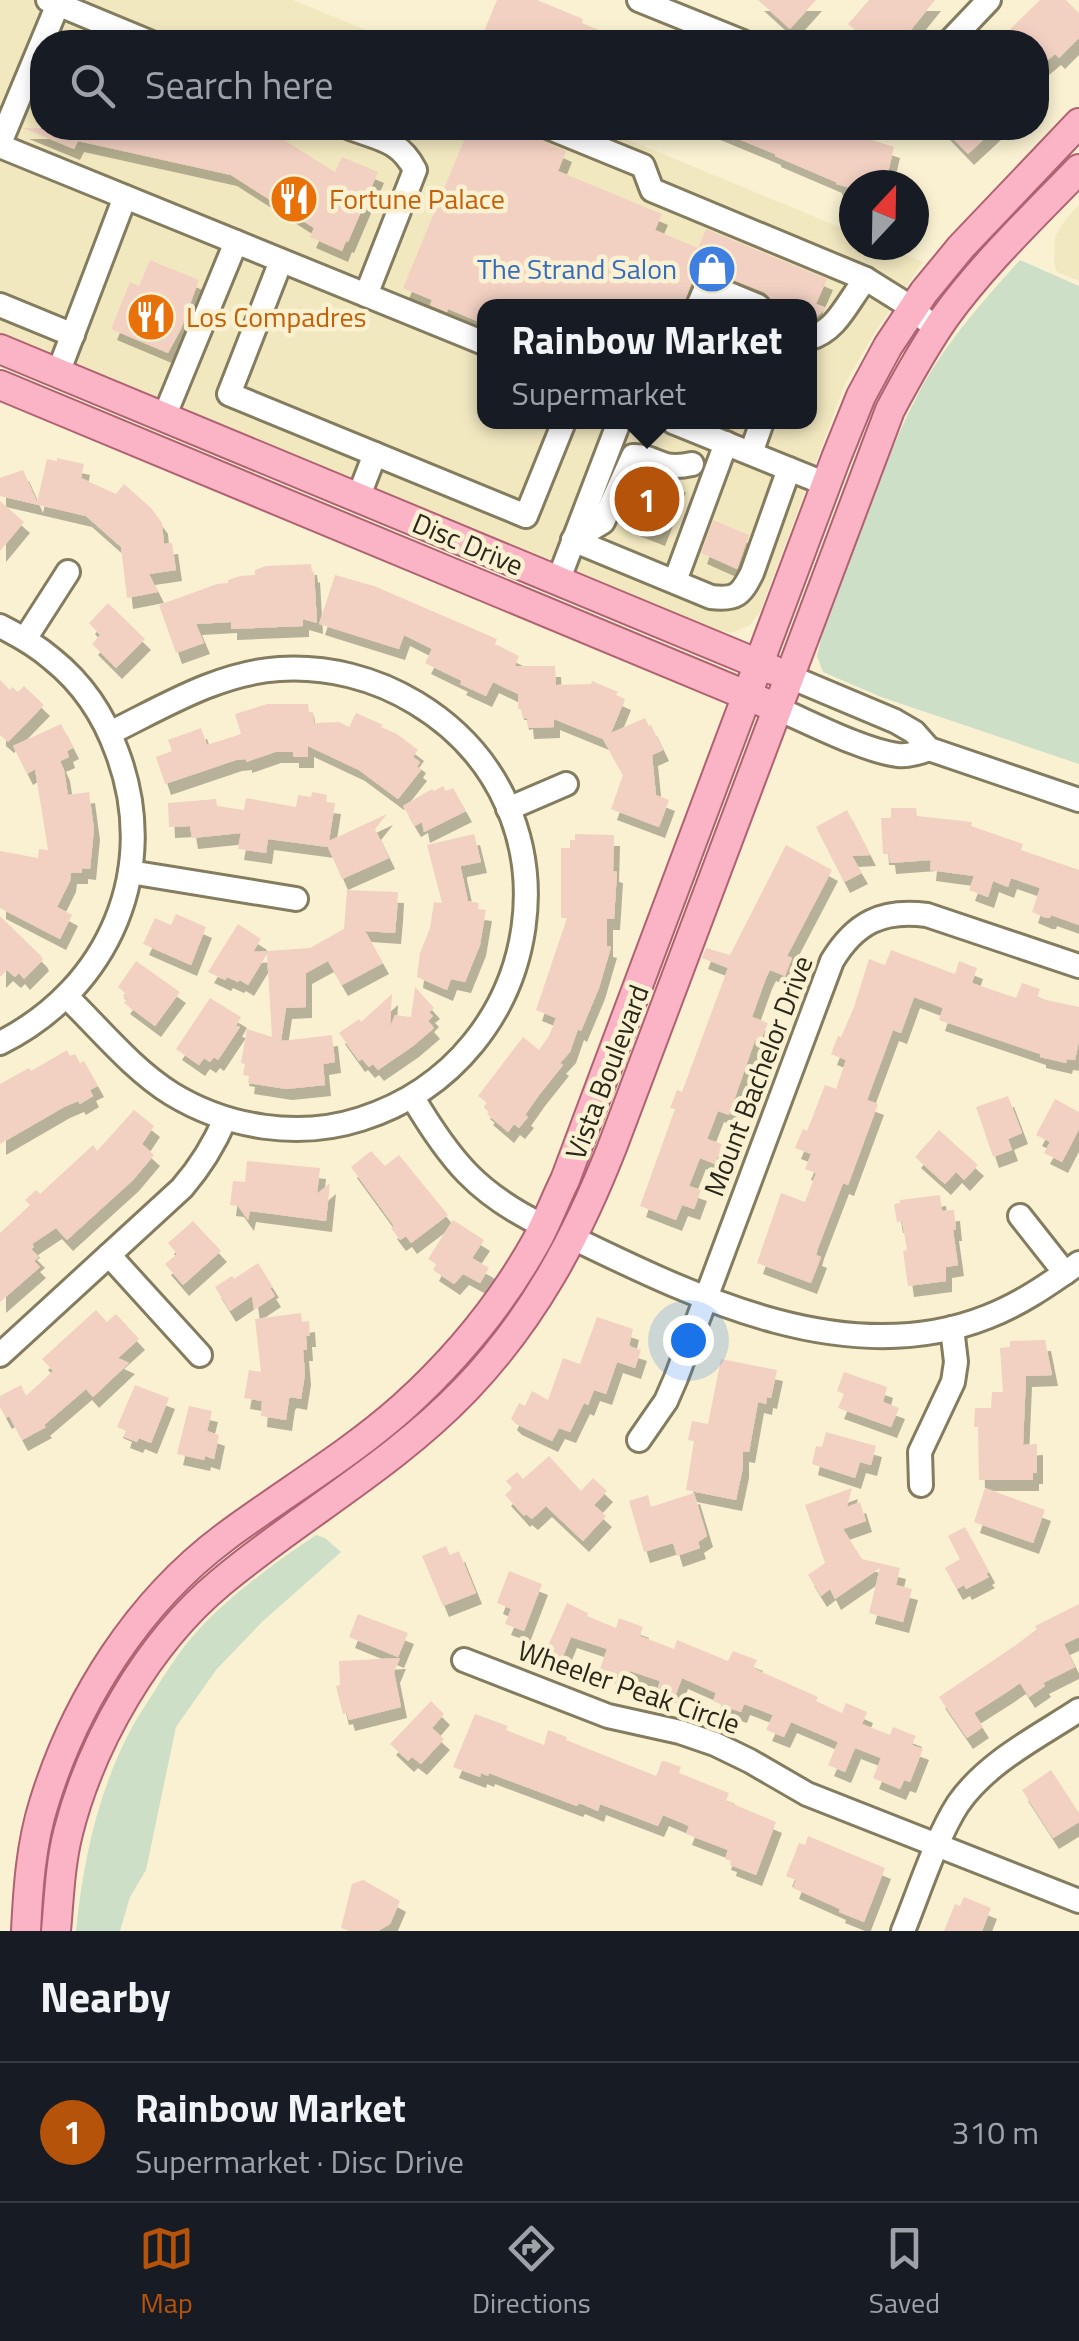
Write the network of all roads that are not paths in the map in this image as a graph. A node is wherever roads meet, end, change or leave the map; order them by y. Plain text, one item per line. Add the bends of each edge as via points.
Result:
1 (639, 0) edge
2 (989, 0) edge
3 (53, 2) edge
4 (686, 8) edge
5 (43, 30) edge
6 (120, 30) edge
7 (723, 30) edge
8 (960, 30) edge
9 (30, 64) edge
10 (1079, 122) edge
11 (406, 140) edge
12 (579, 140) edge
13 (0, 144) edge
14 (1079, 168) edge
15 (126, 197) junction
16 (236, 242) junction
17 (282, 261) junction
18 (866, 279) junction
19 (366, 295) junction
20 (701, 299) edge
21 (740, 299) edge
22 (0, 305) edge
23 (912, 309) junction
24 (937, 330) junction
25 (817, 332) edge
26 (72, 334) junction
27 (477, 341) edge
28 (0, 349) edge
29 (58, 373) junction
30 (0, 385) edge
31 (164, 418) junction
32 (561, 429) edge
33 (616, 429) edge
34 (621, 429) edge
35 (690, 429) edge
36 (760, 429) edge
37 (726, 444) junction
38 (751, 453) junction
39 (374, 454) junction
40 (692, 464) junction
41 (789, 469) junction
42 (716, 474) junction
43 (826, 484) junction
44 (358, 498) junction
45 (574, 540) junction
46 (68, 572) dead end
47 (558, 581) junction
48 (675, 581) junction
49 (0, 626) edge
50 (26, 639) junction
51 (760, 665) junction
52 (788, 676) junction
53 (748, 696) junction
54 (776, 708) junction
55 (110, 733) junction
56 (930, 749) junction
57 (566, 784) dead end
58 (1079, 800) edge
59 (508, 809) junction
60 (130, 872) junction
61 (296, 899) dead end
62 (1079, 966) edge
63 (67, 997) junction
64 (0, 1043) edge
65 (413, 1098) junction
66 (225, 1118) junction
67 (1020, 1216) dead end
68 (544, 1226) junction
69 (572, 1238) junction
70 (109, 1255) junction
71 (1072, 1268) edge
72 (706, 1300) junction
73 (952, 1328) junction
74 (0, 1355) edge
75 (200, 1355) dead end
76 (464, 1391) junction
77 (638, 1440) dead end
78 (920, 1484) dead end
79 (464, 1660) dead end
80 (1079, 1710) edge
81 (938, 1846) junction
82 (1079, 1901) edge
83 (26, 1931) edge
84 (56, 1931) edge
85 (903, 1931) edge

1 - 4 street
2 - 8 street
3 - 5 street
3 - 6 street
4 - 7 street
9 - 13 street
10 - 23 main road, Vista Boulevard
11 - 19 street via 415,170
12 - 18 street via 643,166 652,190
13 - 15 street
14 - 24 main road, Vista Boulevard
15 - 16 street
15 - 26 street
16 - 17 street
16 - 31 street
17 - 19 street
17 - 39 street via 228,394
18 - 23 street
18 - 25 street via 837,322
19 - 27 street
20 - 21 street via 712,288
22 - 26 street
23 - 24 street
23 - 43 main road, Vista Boulevard via 862,396
24 - 52 main road, Vista Boulevard via 890,410
26 - 29 street
28 - 29 main road, Disc Drive
29 - 31 main road, Disc Drive
30 - 53 main road, Disc Drive
31 - 44 main road, Disc Drive
32 - 39 street via 526,516
33 - 45 street
34 - 40 street
35 - 37 street
36 - 38 street
37 - 38 street
37 - 42 street
38 - 41 street
39 - 44 street
40 - 42 street
40 - 45 street via 633,456 604,522
41 - 43 street
41 - 48 street via 744,588 734,597 712,597
42 - 48 street
43 - 51 main road, Vista Boulevard
44 - 47 main road, Disc Drive
45 - 47 street
45 - 48 street
46 - 50 street
47 - 51 main road, Disc Drive
49 - 50 street
50 - 55 street via 76,682
51 - 52 main road, Disc Drive
51 - 53 main road, Vista Boulevard
52 - 54 main road, Vista Boulevard
52 - 56 street, Disc Drive via 894,721
53 - 54 main road, Disc Drive
53 - 68 main road, Vista Boulevard
54 - 56 street, Disc Drive via 877,750 900,756
54 - 69 main road, Vista Boulevard via 614,1145
55 - 59 street via 244,674 342,673 401,694 440,720 474,753
55 - 60 street via 132,806
56 - 58 street, Disc Drive
57 - 59 street
59 - 65 street via 526,898 516,966 487,1028
60 - 61 street
60 - 63 street via 107,942
62 - 72 street, Mount Bachelor Drive via 927,914 890,914 854,932 832,962
63 - 64 street
63 - 66 street via 145,1074
65 - 66 street via 317,1129
65 - 68 street via 462,1170
66 - 70 street via 200,1168
67 - 71 street
68 - 76 main road via 556,1236
68 - 83 main road, Vista Boulevard via 490,1312 403,1407 197,1561 112,1657 74,1726 43,1806
69 - 72 street
69 - 76 main road, Vista Boulevard via 532,1308
70 - 74 street
70 - 75 street
71 - 73 street via 1018,1303
72 - 73 street via 859,1335
72 - 77 street, Mount Bachelor Drive via 666,1401
73 - 78 street via 953,1382 920,1452
76 - 84 main road, Vista Boulevard via 378,1468 219,1584 158,1649 118,1709 79,1796
79 - 81 street, Wheeler Peak Circle via 608,1716 715,1744 808,1794
80 - 81 street via 976,1783
81 - 82 street, Wheeler Peak Circle
81 - 85 street

